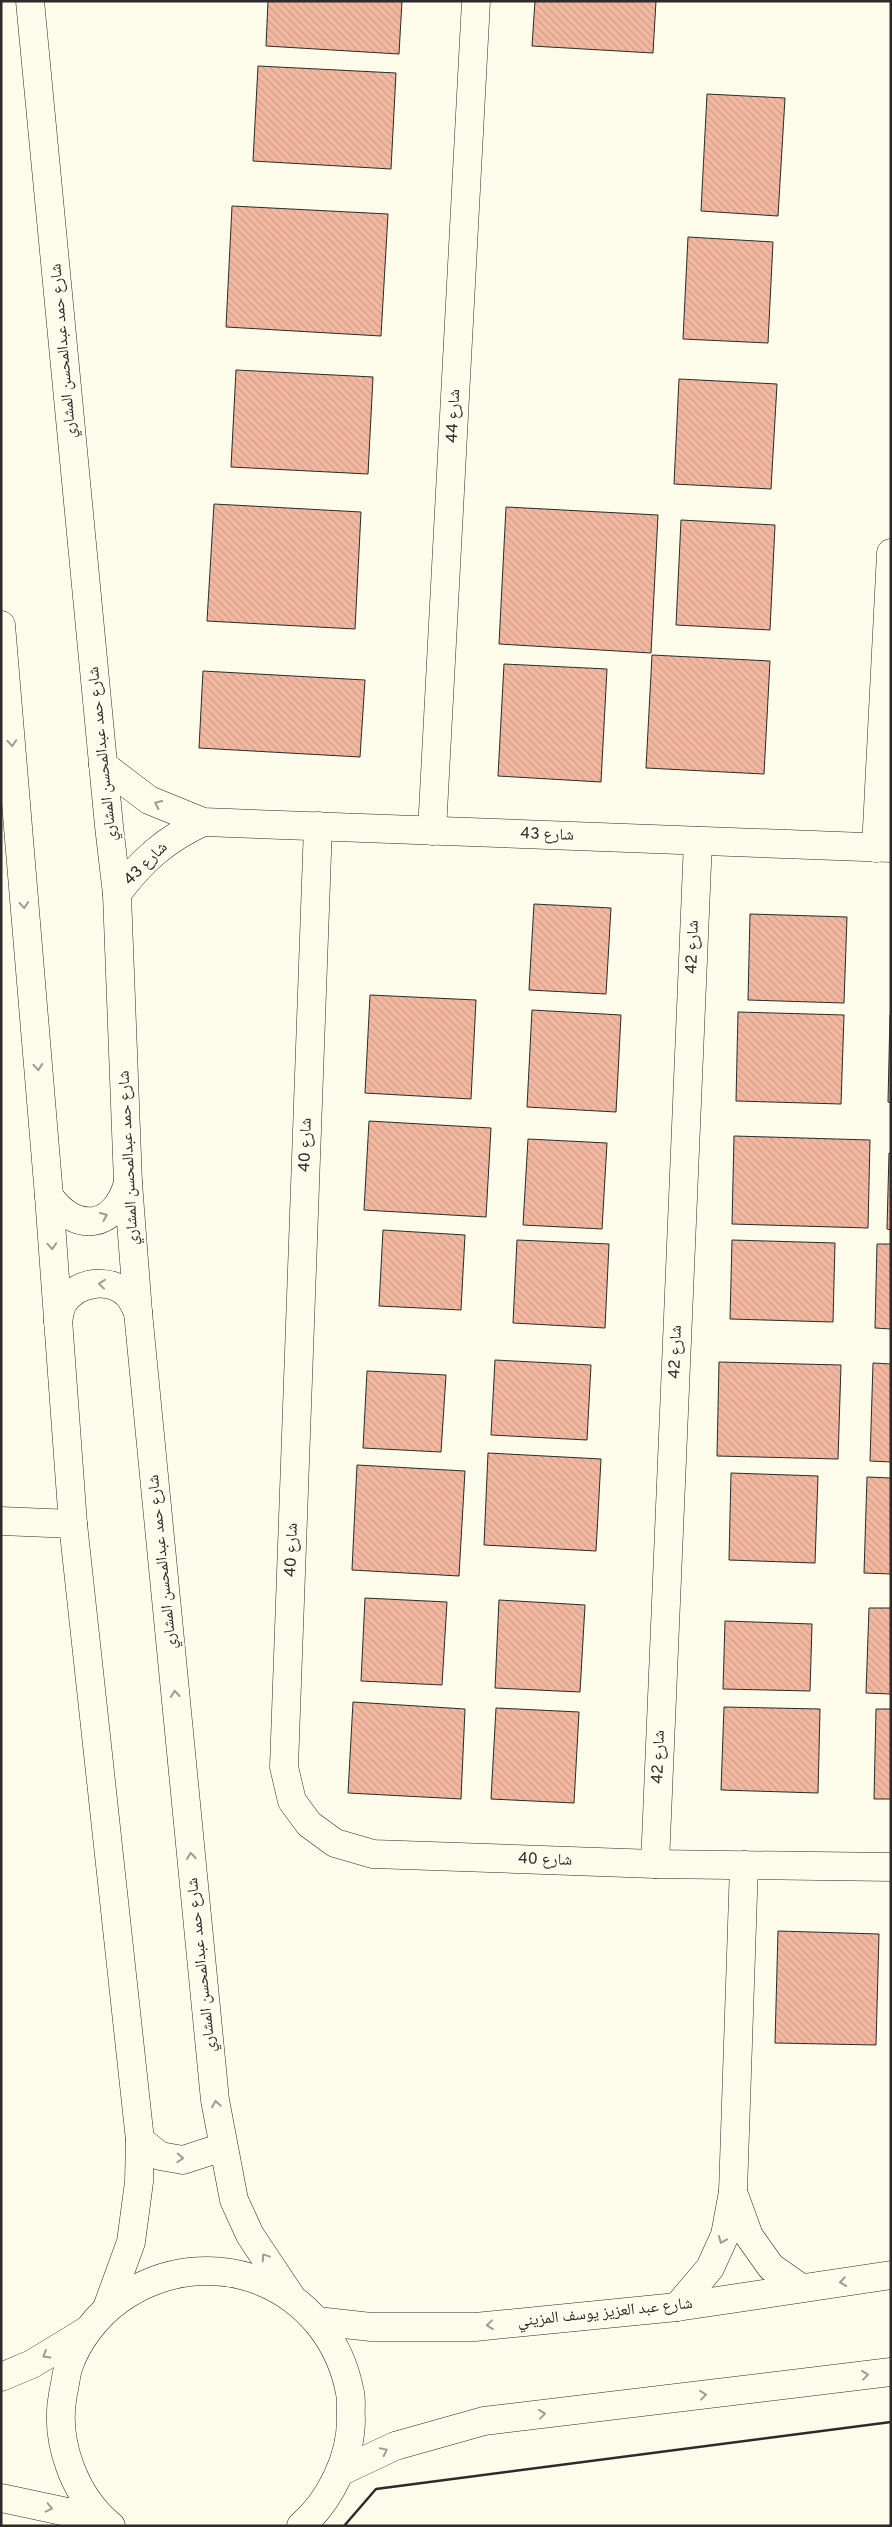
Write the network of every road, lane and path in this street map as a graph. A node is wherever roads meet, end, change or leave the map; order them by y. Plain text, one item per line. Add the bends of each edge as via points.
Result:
1 (30, 1) edge
2 (476, 1) edge
3 (891, 553) edge
4 (1, 625) edge
5 (104, 765) junction
6 (203, 822) junction
7 (9, 823) edge
8 (318, 826) junction
9 (432, 831) junction
10 (698, 840) junction
11 (883, 848) edge
12 (117, 894) junction
13 (128, 1183) junction
14 (49, 1196) junction
15 (138, 1312) junction
16 (58, 1322) junction
17 (1, 1521) edge
18 (73, 1524) junction
19 (655, 1864) junction
20 (744, 1865) junction
21 (891, 1867) edge
22 (140, 2140) junction
23 (223, 2147) junction
24 (733, 2192) junction
25 (891, 2275) edge
26 (801, 2288) junction
27 (292, 2298) junction
28 (677, 2307) junction
29 (108, 2308) junction
30 (317, 2321) junction
31 (88, 2330) junction
32 (891, 2372) edge
33 (1, 2377) edge
34 (340, 2472) junction
35 (1, 2498) edge
36 (307, 2523) edge
37 (96, 2526) edge
38 (111, 2526) edge

1 - 5 street, شارع حمد عبدالمحسن المشاري
2 - 9 street, شارع 44
3 - 11 street
4 -> 7 street
6 -> 5 street, شارع 43 via 149,800
5 - 12 street, شارع حمد عبدالمحسن المشاري
6 - 8 street, شارع 43
6 - 12 street, شارع 43 via 177,834 154,851
7 -> 14 street
8 - 9 street, شارع 43
8 - 19 street, شارع 40 via 284,1767 292,1801 309,1824 335,1843 372,1854
9 - 10 street, شارع 43
10 - 11 street, شارع 43
10 - 19 street, شارع 42
12 - 13 street, شارع حمد عبدالمحسن المشاري
14 -> 13 street via 60,1210 75,1220 94,1221 110,1214 123,1200
13 - 15 street, شارع حمد عبدالمحسن المشاري
14 -> 16 street
15 -> 16 street via 129,1296 113,1285 94,1283 76,1290 63,1304
23 -> 15 street, شارع حمد عبدالمحسن المشاري via 215,2100
16 - 18 street
17 - 18 street
18 - 22 street
19 - 20 street, شارع 40
20 - 21 street, شارع 40
20 - 24 street
22 -> 23 street via 160,2156 183,2160
22 - 29 street via 139,2182 131,2242
27 -> 23 street, شارع حمد عبدالمحسن المشاري via 250,2235 234,2200
24 - 26 street via 749,2236 771,2267
24 -> 28 street via 725,2235 710,2268
25 -> 26 street, شارع عبد العزيز يوسف المزيني
26 - 28 street, شارع عبد العزيز يوسف المزيني
27 - 29 street via 256,2278 218,2270 178,2272 140,2285
27 - 30 street
28 -> 30 street, شارع عبد العزيز يوسف المزيني via 475,2327 371,2327
29 - 31 street
30 - 34 street via 339,2356 350,2394 351,2434
31 -> 33 street via 32,2364
31 - 38 street via 68,2367 61,2406 63,2447 77,2485 101,2518
34 -> 32 street via 395,2446 484,2421
34 - 36 street
35 -> 37 street via 66,2512

